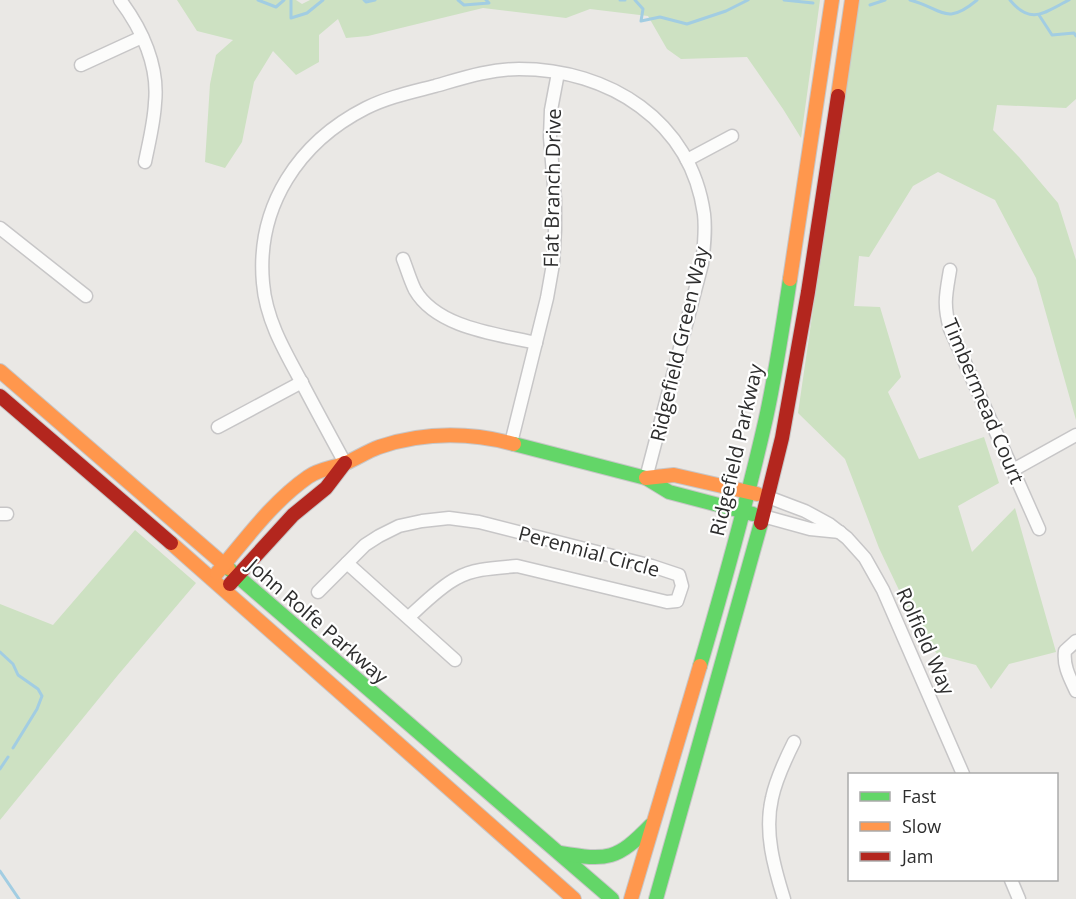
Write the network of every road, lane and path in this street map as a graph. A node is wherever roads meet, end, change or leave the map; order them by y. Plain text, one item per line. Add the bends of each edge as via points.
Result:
1 (120, 0) edge
2 (832, 0) edge
3 (852, 0) edge
4 (142, 37) junction
5 (81, 65) dead end
6 (558, 73) junction
7 (732, 136) dead end
8 (687, 160) junction
9 (145, 162) dead end
10 (0, 228) edge
11 (403, 259) dead end
12 (950, 270) dead end
13 (86, 296) dead end
14 (536, 344) junction
15 (0, 371) edge
16 (302, 382) junction
17 (0, 396) edge
18 (218, 427) dead end
19 (1076, 435) edge
20 (511, 443) junction
21 (345, 464) junction
22 (1013, 470) junction
23 (646, 478) junction
24 (748, 492) junction
25 (768, 497) junction
26 (744, 511) junction
27 (763, 516) junction
28 (1039, 529) dead end
29 (840, 532) junction
30 (347, 563) junction
31 (224, 565) junction
32 (237, 576) junction
33 (212, 579) junction
34 (225, 590) junction
35 (318, 592) dead end
36 (409, 617) junction
37 (1076, 641) edge
38 (455, 660) dead end
39 (1076, 691) edge
40 (794, 742) dead end
41 (963, 773) edge
42 (652, 824) junction
43 (559, 853) junction
44 (663, 875) junction
45 (1012, 881) edge
46 (574, 899) edge
47 (612, 899) edge
48 (631, 899) edge
49 (656, 899) edge
50 (666, 899) edge
51 (784, 899) edge
52 (1019, 899) edge

1 - 4 street
2 - 24 main road, Ridgefield Parkway via 781,339
3 - 25 main road, Ridgefield Parkway via 800,342
4 - 5 street
4 - 9 street via 154,73 156,101
6 - 8 street, Ridgefield Green Way via 597,83 633,100 666,129
6 - 14 street, Flat Branch Drive via 550,137 555,199 553,264
6 - 16 street, Ridgefield Green Way via 516,69 481,73 405,94 352,116 308,150 275,200 262,256 263,286 272,324
7 - 8 street
8 - 23 street, Ridgefield Green Way via 700,196 704,222 702,264
10 - 13 street
11 - 14 street via 419,296 444,318
12 - 22 street, Timbermead Court via 945,304 950,329
14 - 20 street, Flat Branch Drive
15 - 31 main road, John Rolfe Parkway
16 - 18 street
16 - 21 street, Ridgefield Green Way
17 - 33 main road, John Rolfe Parkway
19 - 22 street
20 - 21 main road via 485,437 427,436 377,448
20 - 23 main road
21 - 31 main road via 318,471 296,486
21 - 32 main road
22 - 28 street, Timbermead Court
23 - 24 main road, Rolfield Way via 674,475
23 - 26 main road via 669,492
24 - 25 main road, Rolfield Way
24 - 26 main road, Ridgefield Parkway
25 - 27 main road, Ridgefield Parkway
25 - 29 street, Rolfield Way via 805,511
26 - 27 main road
26 - 42 main road, Ridgefield Parkway
27 - 29 street via 810,529
27 - 44 main road, Ridgefield Parkway
29 - 41 street, Rolfield Way via 865,558 883,590
30 - 35 street, Perennial Circle
30 - 36 street
30 - 36 street, Perennial Circle via 365,545 399,526 449,518 479,522 652,566 679,575 682,586 676,601 666,602 518,566 495,568 456,578
31 - 32 main road, John Rolfe Parkway
31 - 33 main road
32 - 34 main road
32 - 43 main road, John Rolfe Parkway
33 - 34 main road, John Rolfe Parkway
34 - 46 main road, John Rolfe Parkway
36 - 38 street
37 - 39 street via 1065,651 1064,662
40 - 51 street via 770,811 770,843
42 - 43 main road via 630,846 610,856
42 - 48 main road, Ridgefield Parkway
43 - 47 main road, John Rolfe Parkway
44 - 49 main road, Ridgefield Parkway
44 - 50 main road
45 - 52 street

